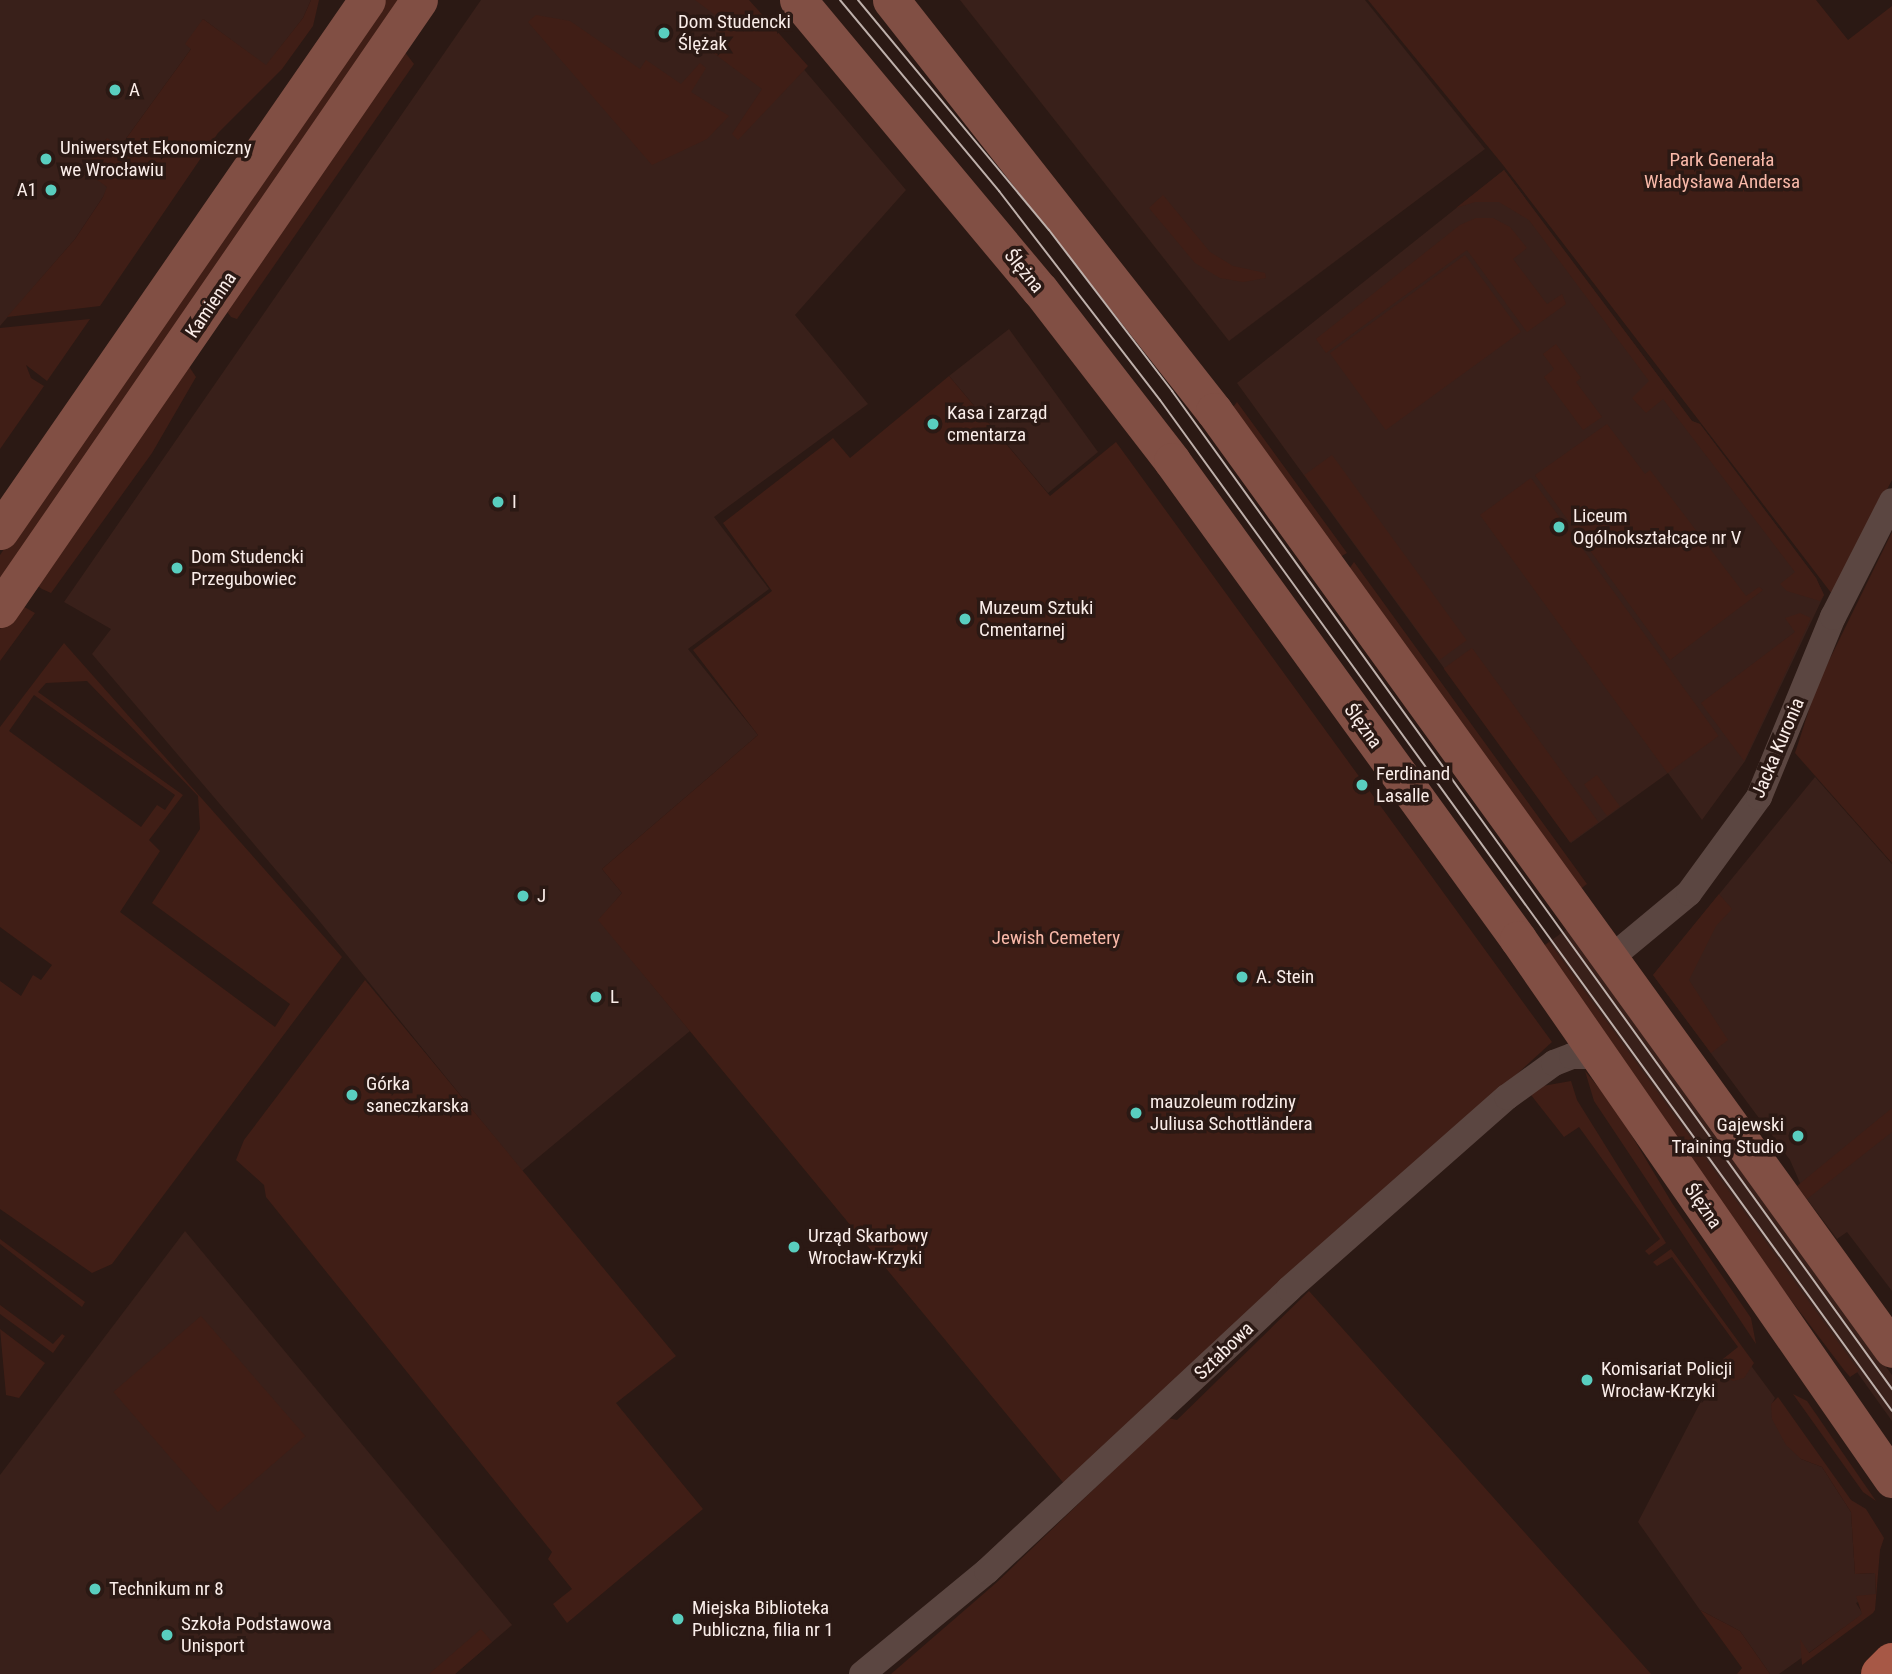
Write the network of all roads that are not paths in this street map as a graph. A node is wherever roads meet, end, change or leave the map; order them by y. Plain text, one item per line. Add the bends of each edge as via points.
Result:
1 (367, 0) edge
2 (419, 0) edge
3 (798, 0) edge
4 (891, 0) edge
5 (1892, 501) edge
6 (0, 531) edge
7 (0, 609) edge
8 (1612, 957) junction
9 (1600, 1056) junction
10 (1892, 1349) edge
11 (1892, 1479) edge
12 (1892, 1662) edge
13 (862, 1674) edge
14 (1880, 1674) edge

1 - 6 main road
2 - 7 main road, Kamienna
3 - 9 main road, Ślężna via 1040,290 1172,461
4 - 8 main road via 1214,411
5 - 8 street, Jacka Kuronia via 1833,617 1759,797 1689,893
8 - 10 main road
9 - 11 main road, Ślężna
9 - 13 street, Sztabowa via 1576,1055 1554,1063 1507,1097 1289,1289 1061,1503
12 - 14 main road

